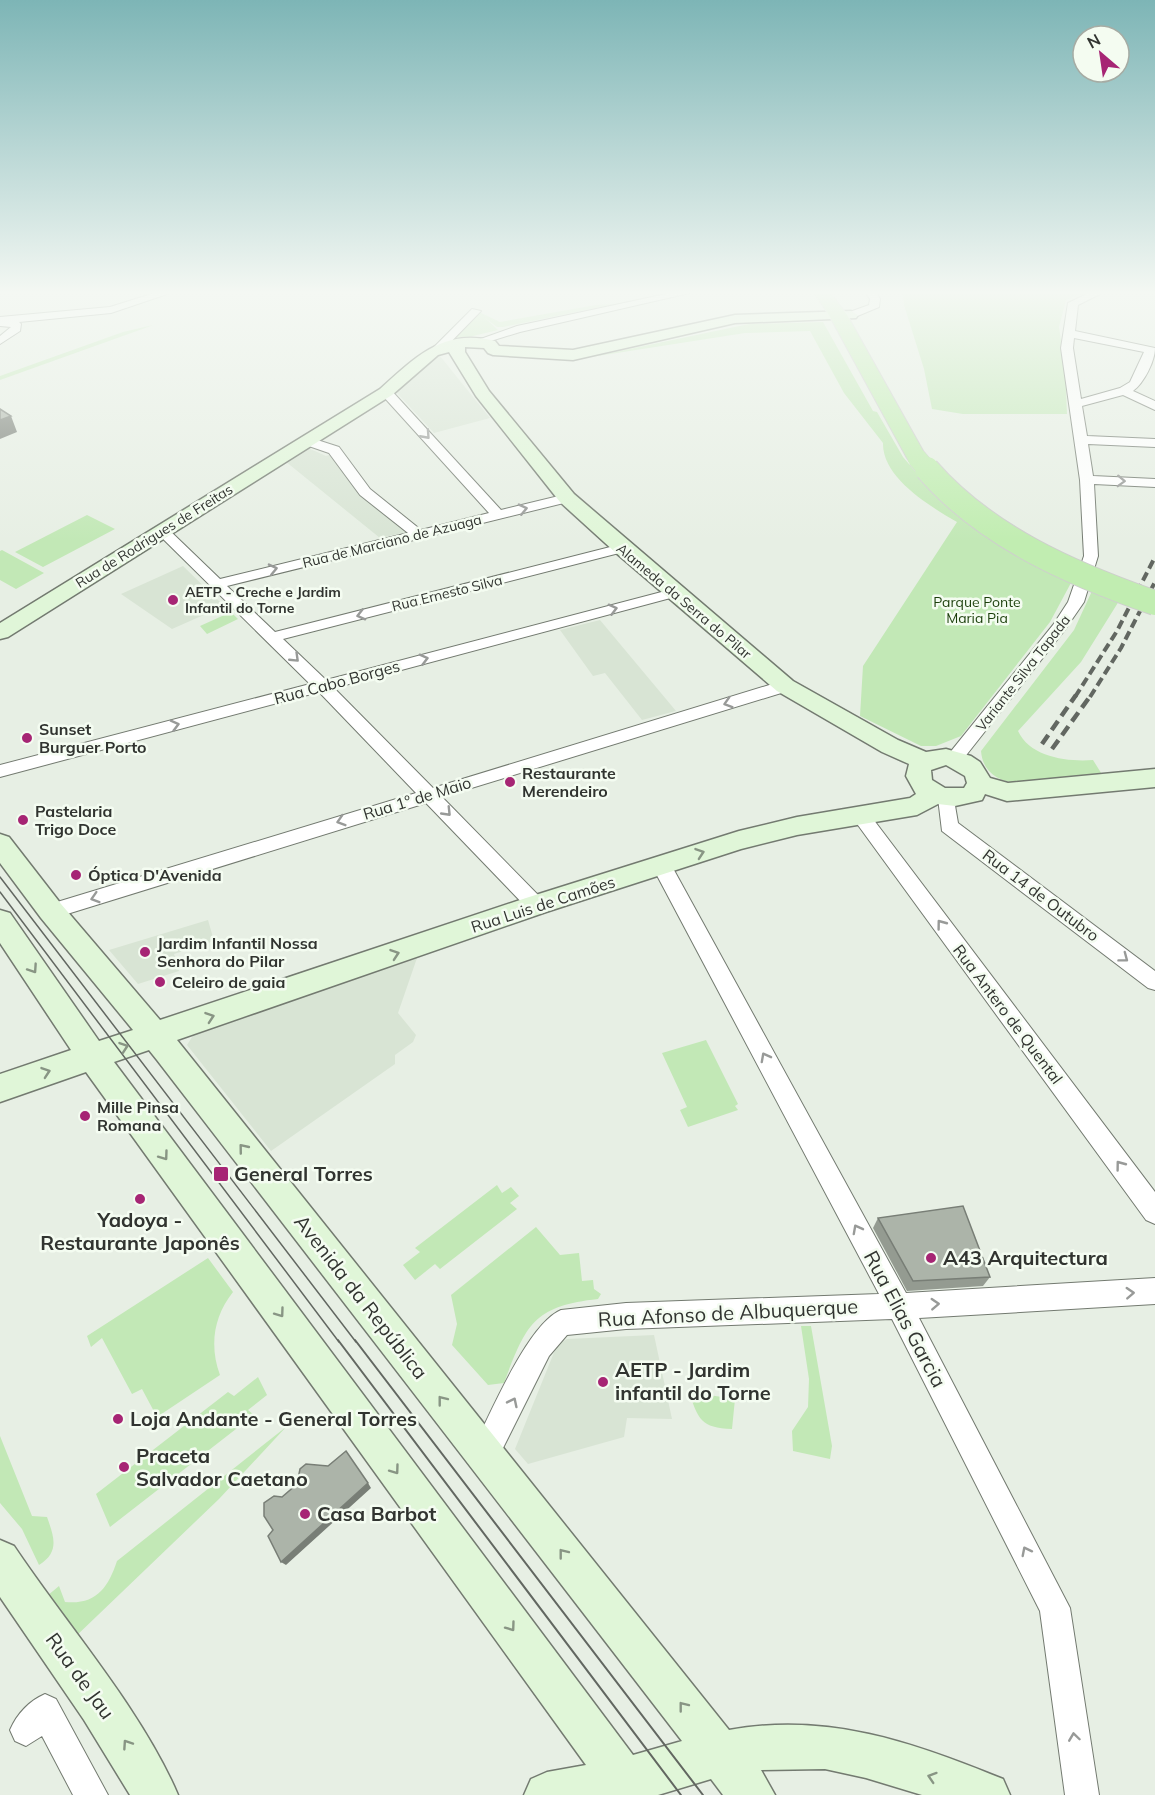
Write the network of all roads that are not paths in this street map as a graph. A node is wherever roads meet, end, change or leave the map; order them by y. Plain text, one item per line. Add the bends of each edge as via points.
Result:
1 (407, 375) edge
2 (472, 375) edge
3 (480, 375) edge
4 (878, 375) edge
5 (1071, 375) edge
6 (1140, 375) edge
7 (1124, 391) junction
8 (386, 392) junction
9 (482, 393) junction
10 (1076, 404) junction
11 (1155, 406) edge
12 (1081, 440) junction
13 (307, 441) junction
14 (1155, 443) edge
15 (924, 457) junction
16 (1087, 480) junction
17 (1155, 483) edge
18 (567, 498) junction
19 (498, 515) junction
20 (162, 531) junction
21 (418, 534) junction
22 (622, 548) junction
23 (216, 584) junction
24 (673, 592) junction
25 (1155, 592) edge
26 (1155, 603) edge
27 (0, 632) edge
28 (273, 637) junction
29 (323, 686) junction
30 (784, 686) junction
31 (954, 759) junction
32 (924, 761) junction
33 (0, 771) edge
34 (1155, 778) edge
35 (979, 783) junction
36 (429, 794) junction
37 (941, 796) junction
38 (861, 816) junction
39 (0, 844) edge
40 (662, 866) junction
41 (537, 905) junction
42 (51, 911) junction
43 (0, 921) edge
44 (1155, 982) edge
45 (155, 1036) junction
46 (93, 1058) junction
47 (0, 1088) edge
48 (1155, 1212) edge
49 (1155, 1291) edge
50 (899, 1306) junction
51 (485, 1454) junction
52 (0, 1560) edge
53 (26, 1730) dead end
54 (719, 1753) junction
55 (629, 1787) edge
56 (91, 1795) edge
57 (155, 1795) edge
58 (548, 1795) edge
59 (752, 1795) edge
60 (987, 1795) edge
61 (1082, 1795) edge

1 - 8 main road, Rua de Rodrigues de Freitas
2 - 9 main road, Alameda da Serra do Pilar
3 - 9 main road
4 - 15 main road
5 - 10 street, Variante Silva Tapada
6 - 7 street
7 - 10 street
7 - 11 street
8 - 13 main road, Rua de Rodrigues de Freitas
8 -> 19 street
9 - 18 main road, Alameda da Serra do Pilar
10 - 12 street, Variante Silva Tapada
12 - 14 street
12 - 16 street, Variante Silva Tapada
13 - 20 main road, Rua de Rodrigues de Freitas
13 - 21 street via 334,450 365,492
15 - 25 main road via 972,498 1034,539 1119,581
15 - 26 main road, bridge via 958,501 1023,545 1112,589
16 -> 17 street
16 - 31 street, Variante Silva Tapada via 1090,556 1076,602
19 -> 18 street, Rua de Marciano de Azuaga
18 - 22 main road, Alameda da Serra do Pilar
19 - 21 street, Rua de Marciano de Azuaga
20 - 23 street
20 - 27 main road, Rua de Rodrigues de Freitas
23 -> 21 street, Rua de Marciano de Azuaga
22 - 24 main road, Alameda da Serra do Pilar
22 -> 28 street, Rua Ernesto Silva
23 - 28 street
29 -> 24 street, Rua Cabo Borges
24 - 30 main road, Alameda da Serra do Pilar
28 -> 29 street
33 -> 29 street, Rua Cabo Borges
29 - 36 street
30 - 32 main road, Alameda da Serra do Pilar
30 -> 36 street, Rua 1º de Maio
31 - 32 main road via 938,757
31 - 35 main road via 970,766
32 - 37 main road via 918,778
34 - 35 main road via 1007,792
35 - 37 main road via 973,794 957,799
36 -> 41 street
36 -> 42 street, Rua 1º de Maio
37 - 38 main road, Rua Luis de Camões via 917,806
37 -> 44 street, Rua 14 de Outubro via 949,826
40 -> 38 main road, Rua Luis de Camões via 768,832
48 -> 38 street, Rua Antero de Quental
39 - 42 main road, Avenida da República
40 - 41 main road, Rua Luis de Camões
50 -> 40 street, Rua Elias Garcia
45 -> 41 main road, Rua Luis de Camões
42 - 45 main road, Avenida da República
43 -> 46 main road
46 -> 45 main road, Rua Luis de Camões
51 -> 45 main road, Avenida da República
47 -> 46 main road, Rua Luis de Camões
46 -> 55 main road
50 -> 49 street, Rua Afonso de Albuquerque
51 -> 50 street, Rua Afonso de Albuquerque via 540,1347 561,1323 638,1316
61 -> 50 street, Rua Elias Garcia via 1055,1608
54 -> 51 main road, Avenida da República
57 -> 52 main road, Rua de Jau via 122,1735
53 - 56 street via 45,1710
54 - 55 main road
54 - 59 main road, Avenida da República
60 -> 54 main road via 855,1752 824,1746 790,1745
55 - 58 main road

